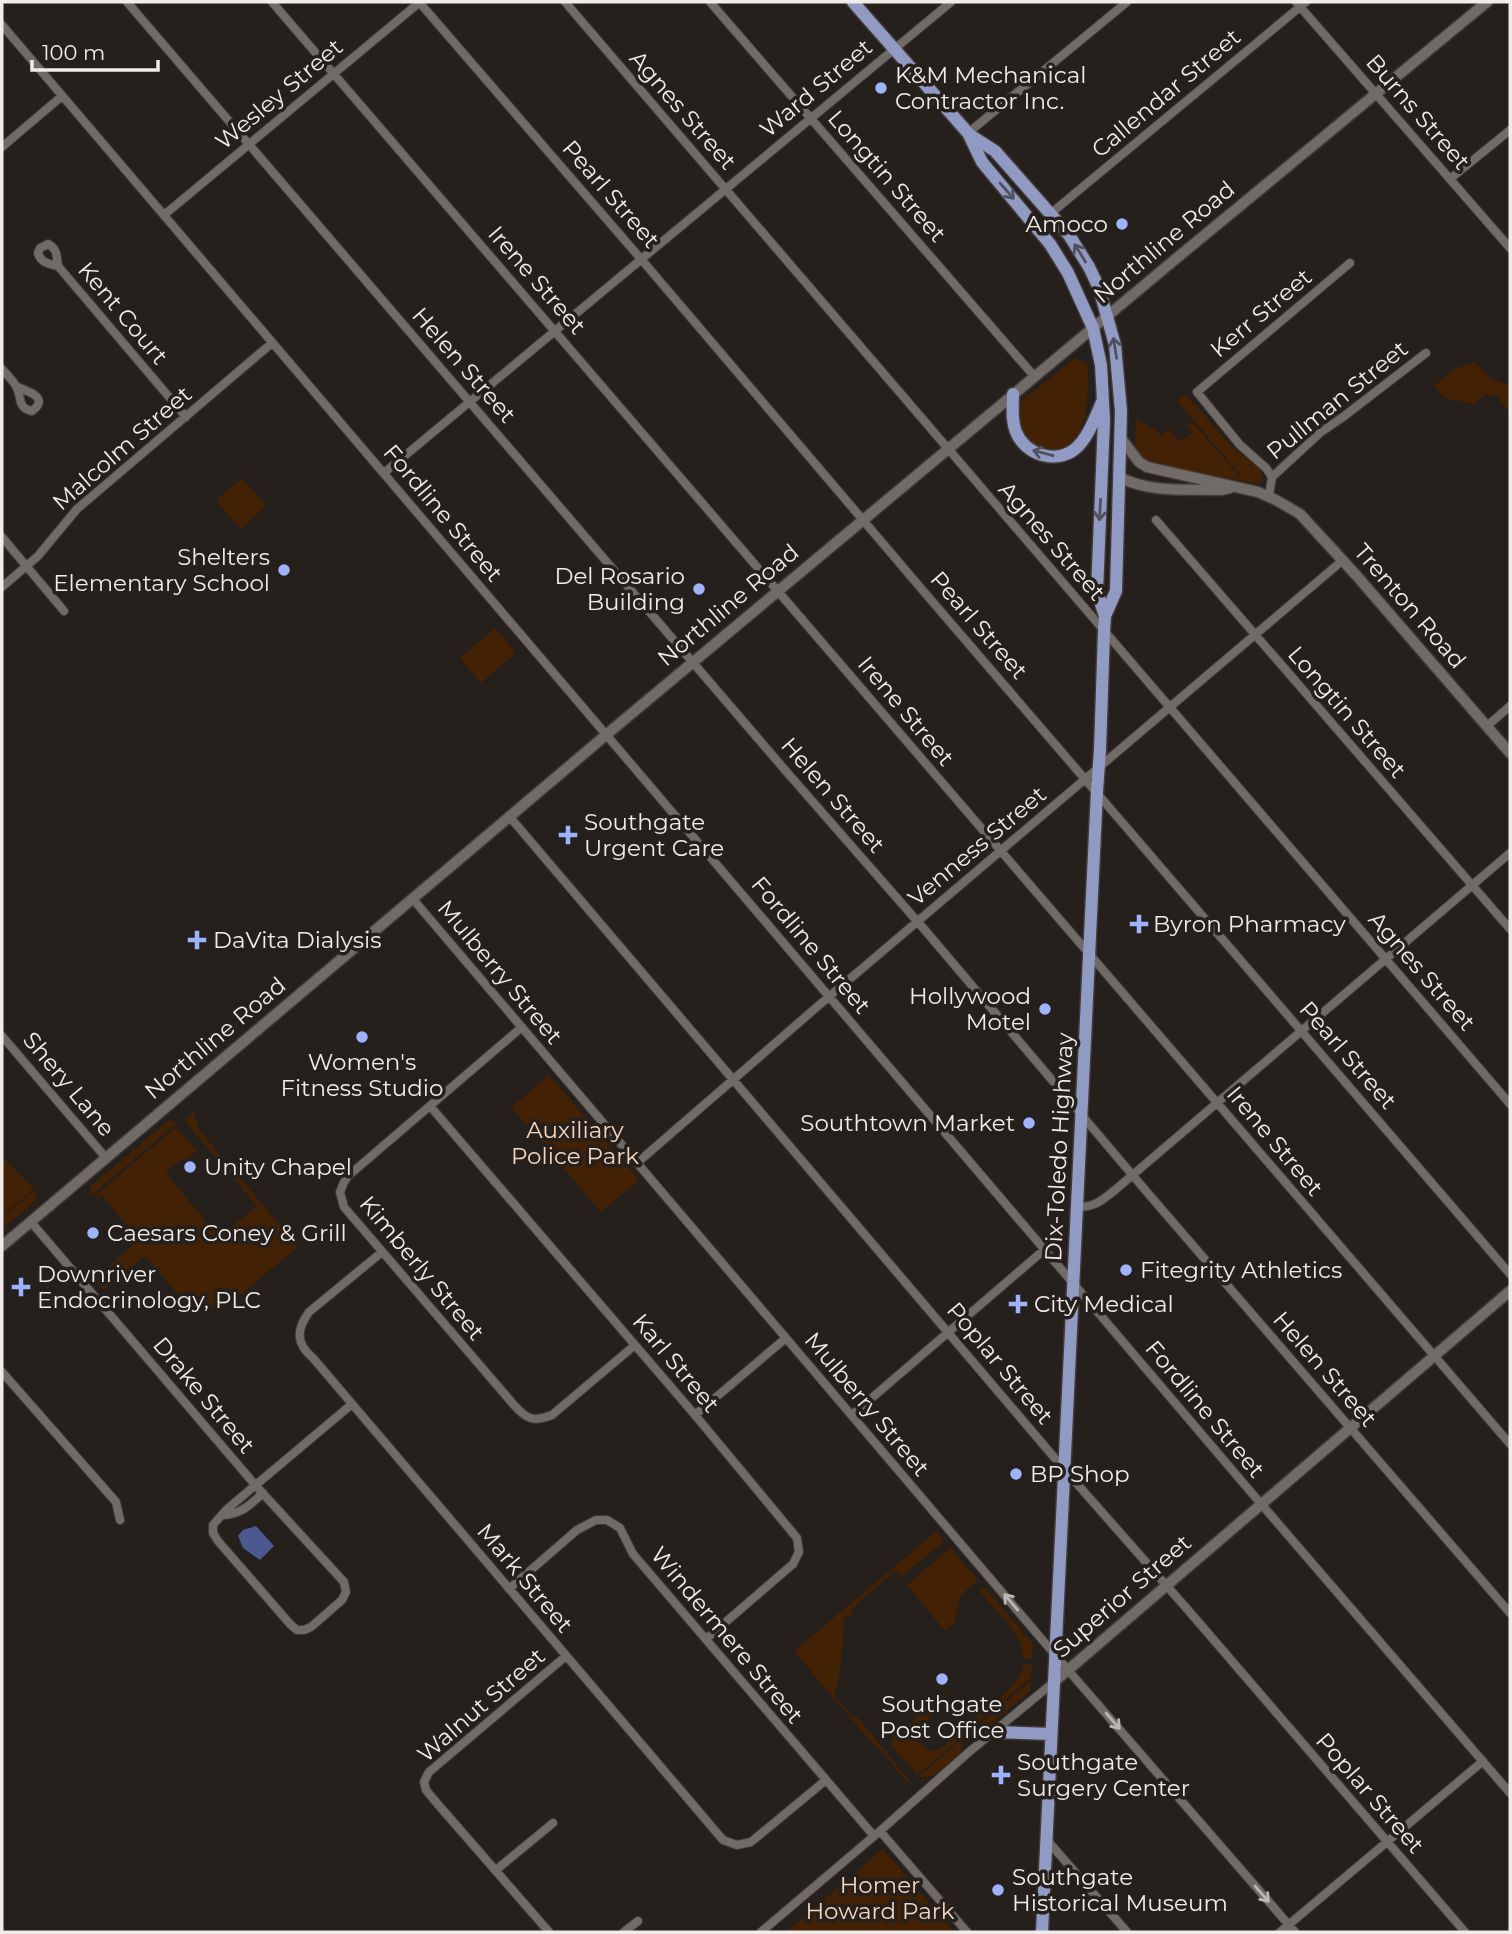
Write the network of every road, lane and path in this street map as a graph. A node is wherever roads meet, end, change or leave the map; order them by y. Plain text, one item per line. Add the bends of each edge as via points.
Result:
1 (127, 2) edge
2 (272, 2) edge
3 (419, 2) edge
4 (565, 2) edge
5 (710, 2) edge
6 (853, 2) edge
7 (951, 2) edge
8 (1127, 2) edge
9 (1487, 2) edge
10 (1301, 3) edge
11 (2, 25) edge
12 (894, 49) junction
13 (334, 73) junction
14 (1376, 94) junction
15 (62, 96) junction
16 (811, 118) junction
17 (1510, 130) edge
18 (969, 134) junction
19 (250, 143) junction
20 (2, 147) edge
21 (1450, 179) junction
22 (726, 189) junction
23 (1050, 214) junction
24 (164, 215) junction
25 (1510, 248) edge
26 (641, 259) junction
27 (1350, 262) dead end
28 (58, 266) dead end
29 (1108, 315) junction
30 (1093, 328) junction
31 (555, 330) junction
32 (272, 343) junction
33 (1426, 353) dead end
34 (2, 369) edge
35 (1034, 376) junction
36 (17, 387) dead end
37 (1013, 394) junction
38 (1104, 399) junction
39 (470, 401) junction
40 (186, 417) junction
41 (1104, 420) junction
42 (1121, 437) junction
43 (949, 449) junction
44 (384, 473) junction
45 (1119, 477) junction
46 (1272, 477) junction
47 (1234, 488) junction
48 (1269, 496) junction
49 (864, 520) junction
50 (1156, 520) dead end
51 (2, 537) edge
52 (1343, 560) junction
53 (27, 566) junction
54 (2, 587) edge
55 (778, 591) junction
56 (64, 611) dead end
57 (1105, 616) junction
58 (1104, 631) junction
59 (1254, 634) junction
60 (693, 662) junction
61 (1510, 706) edge
62 (1169, 708) junction
63 (1487, 726) junction
64 (606, 734) junction
65 (1510, 753) edge
66 (1098, 769) junction
67 (1087, 779) junction
68 (1097, 790) junction
69 (509, 816) junction
70 (1000, 851) junction
71 (1510, 853) edge
72 (1472, 885) junction
73 (412, 898) junction
74 (917, 922) junction
75 (1510, 929) edge
76 (1089, 954) junction
77 (1386, 958) junction
78 (830, 997) junction
79 (522, 1027) junction
80 (1301, 1030) junction
81 (2, 1036) edge
82 (734, 1079) junction
83 (1217, 1102) junction
84 (1510, 1104) edge
85 (430, 1106) junction
86 (1081, 1116) junction
87 (106, 1158) junction
88 (637, 1163) junction
89 (1133, 1175) junction
90 (1077, 1207) junction
91 (31, 1222) junction
92 (2, 1246) edge
93 (1044, 1250) junction
94 (382, 1252) junction
95 (1510, 1274) edge
96 (1073, 1284) junction
97 (1510, 1290) edge
98 (949, 1331) junction
99 (786, 1338) junction
100 (635, 1345) junction
101 (1434, 1356) junction
102 (2, 1372) edge
103 (352, 1404) junction
104 (695, 1415) junction
105 (852, 1415) junction
106 (1349, 1428) junction
107 (1510, 1444) edge
108 (1064, 1469) junction
109 (256, 1486) junction
110 (263, 1493) junction
111 (1260, 1503) junction
112 (222, 1515) junction
113 (120, 1520) dead end
114 (1166, 1585) junction
115 (509, 1589) junction
116 (1510, 1613) edge
117 (706, 1639) junction
118 (1055, 1654) junction
119 (566, 1656) junction
120 (1068, 1670) junction
121 (1054, 1682) junction
122 (993, 1732) junction
123 (1051, 1734) junction
124 (1483, 1761) junction
125 (825, 1780) junction
126 (1510, 1793) edge
127 (554, 1823) dead end
128 (877, 1833) junction
129 (1046, 1839) junction
130 (1388, 1842) junction
131 (496, 1870) junction
132 (638, 1921) dead end
133 (1292, 1929) edge
134 (549, 1932) edge
135 (624, 1932) edge
136 (761, 1932) edge
137 (967, 1932) edge
138 (1042, 1932) edge
139 (1127, 1932) edge
140 (1280, 1932) edge
141 (1465, 1932) edge

1 - 19 street, Helen Street
2 - 13 street, Irene Street
3 - 13 street, Wesley Street
3 - 26 street, Pearl Street
4 - 22 street, Agnes Street
5 - 16 street, Longtin Street
6 - 12 main road, Dix-Toledo Highway
7 - 12 street, Ward Street
8 - 18 street
9 - 14 main road, Northline Road
10 - 14 street, Burns Street
10 - 23 street, Callendar Street
11 - 15 street, Fordline Street
12 - 16 street, Ward Street
12 - 18 main road, Dix-Toledo Highway
13 - 19 street, Wesley Street
13 - 31 street, Irene Street
14 - 21 street, Burns Street
14 - 29 main road, Northline Road
15 - 20 street
15 - 24 street, Fordline Street
16 - 22 street, Ward Street
16 - 35 street, Longtin Street
17 - 21 street
18 - 23 main road, Dix-Toledo Highway via 995,152
18 -> 30 main road, Dix-Toledo Highway via 982,162 1061,261
19 - 24 street, Wesley Street
19 - 39 street, Helen Street
21 - 25 street, Burns Street
22 - 26 street, Ward Street
22 - 43 street, Agnes Street
29 -> 23 main road, Dix-Toledo Highway via 1089,267
24 - 32 street, Fordline Street
26 - 31 street, Ward Street
26 - 49 street, Pearl Street
27 - 46 street, Kerr Street via 1197,392
28 - 40 street, Kent Court
29 - 30 main road, Northline Road
42 -> 29 main road, Dix-Toledo Highway via 1118,369
30 - 35 main road, Northline Road
30 - 38 main road, Dix-Toledo Highway
31 - 39 street, Ward Street
31 - 55 street, Irene Street
32 - 40 street, Malcolm Street
32 - 44 street, Fordline Street
33 - 46 street, Pullman Street via 1321,432
34 - 36 street
35 - 37 main road, Northline Road
38 -> 37 main road via 1078,446 1051,457 1035,453 1020,440
37 - 43 main road, Northline Road
38 - 41 main road, Dix-Toledo Highway
39 - 44 street, Ward Street
39 - 60 street, Helen Street
40 - 53 street, Malcolm Street via 77,509
41 - 45 main road via 1108,458
41 -> 57 main road, Dix-Toledo Highway via 1097,592
42 - 45 main road, Dix-Toledo Highway
42 - 47 main road, Trenton Road via 1147,467
43 - 49 main road, Northline Road
43 - 58 street, Agnes Street
44 - 64 street, Fordline Street
45 - 47 main road, Trenton Road via 1155,487
45 - 57 main road, Dix-Toledo Highway via 1116,591
46 - 48 street
47 - 48 main road, Trenton Road
48 - 52 main road, Trenton Road via 1300,514
49 - 55 main road, Northline Road
49 - 67 street, Pearl Street
50 - 59 street, Longtin Street
51 - 53 street
52 - 59 street, Venness Street
52 - 63 main road, Trenton Road
53 - 54 street, Malcolm Street
53 - 56 street
55 - 60 main road, Northline Road
55 - 70 street, Irene Street
57 - 58 main road, Dix-Toledo Highway
58 - 62 street, Agnes Street
58 - 66 main road, Dix-Toledo Highway
59 - 62 street, Venness Street
59 - 72 street, Longtin Street
60 - 64 main road, Northline Road
60 - 74 street, Helen Street
61 - 63 street
62 - 66 street, Venness Street
62 - 77 street, Agnes Street
63 - 65 main road, Trenton Road
64 - 69 main road, Northline Road
64 - 78 street, Fordline Street
66 - 67 street, Venness Street
66 - 68 main road, Dix-Toledo Highway
67 - 68 street, Pearl Street
67 - 70 street, Venness Street
68 - 76 main road, Dix-Toledo Highway
68 - 80 street, Pearl Street
69 - 73 main road, Northline Road
69 - 82 street, Poplar Street
70 - 74 street, Venness Street
70 - 76 street, Irene Street
71 - 72 street
72 - 75 street, Longtin Street
72 - 77 street
73 - 79 street, Mulberry Street
73 - 87 main road, Northline Road
74 - 78 street, Venness Street
74 - 86 street, Helen Street
76 - 83 street, Irene Street
76 - 86 main road, Dix-Toledo Highway
77 - 80 street
77 - 84 street, Agnes Street
78 - 82 street, Venness Street
78 - 93 street, Fordline Street
79 - 85 street, Kimberly Street
79 - 88 street, Mulberry Street
80 - 83 street
80 - 95 street, Pearl Street
81 - 87 street, Shery Lane
82 - 88 street, Venness Street
82 - 98 street, Poplar Street
83 - 89 street
83 - 101 street, Irene Street
85 - 94 street, Kimberly Street via 342,1186 344,1207
85 - 100 street, Karl Street
86 - 89 street, Helen Street
86 - 90 main road, Dix-Toledo Highway
87 - 91 main road, Northline Road
88 - 99 street, Mulberry Street
89 - 90 street via 1094,1205
89 - 106 street, Helen Street
90 - 96 main road, Dix-Toledo Highway
91 - 92 main road, Northline Road
91 - 109 street, Drake Street
93 - 96 street, Fordline Street
93 - 98 street
94 - 100 street, Kimberly Street via 506,1397 533,1419 552,1415
94 - 103 street, Mark Street via 309,1312 300,1329 303,1350
96 - 108 main road, Dix-Toledo Highway
96 - 111 street, Fordline Street
97 - 101 main road, Superior Street
98 - 105 street
98 - 108 street, Poplar Street
99 - 104 street
99 - 105 street, Mulberry Street
100 - 104 street, Karl Street
101 - 106 main road, Superior Street
101 - 107 street, Irene Street
102 - 113 street via 116,1502
103 - 109 street
103 - 115 street, Mark Street
104 - 117 street, Karl Street via 794,1533 799,1548 785,1572
118 -> 105 street, Mulberry Street
106 - 111 main road, Superior Street
106 - 116 street, Helen Street
108 - 114 street, Poplar Street
108 - 118 main road, Dix-Toledo Highway
109 - 110 street, Drake Street
109 - 112 street
110 - 112 street via 246,1509
110 - 112 street, Drake Street via 346,1587 342,1600 311,1627 301,1631 290,1624 218,1541 213,1529
111 - 114 main road, Superior Street
111 - 124 street, Fordline Street
114 - 120 main road, Superior Street
114 - 130 street, Poplar Street
115 - 117 street, Windermere Street via 585,1524 607,1520 620,1528 633,1554
115 - 119 street, Mark Street
117 - 125 street, Windermere Street
118 - 120 street, Mulberry Street
118 - 121 main road, Dix-Toledo Highway
119 - 125 street, Mark Street via 723,1840 737,1845 751,1842
119 - 131 street, Walnut Street via 425,1780 435,1801
120 - 121 main road, Superior Street
120 -> 133 street, Mulberry Street
121 - 122 street, Superior Street
121 - 123 main road, Dix-Toledo Highway
122 - 123 main road
122 - 128 street, Superior Street
123 - 129 main road, Dix-Toledo Highway
124 - 126 street, Fordline Street
124 - 130 street
125 - 128 street, Windermere Street
127 - 131 street
128 - 136 street, Superior Street
128 - 137 street, Windermere Street
129 - 138 main road, Dix-Toledo Highway
129 - 139 street
130 - 133 street
130 - 141 street, Poplar Street
131 - 134 street
132 - 135 street
133 - 140 street

